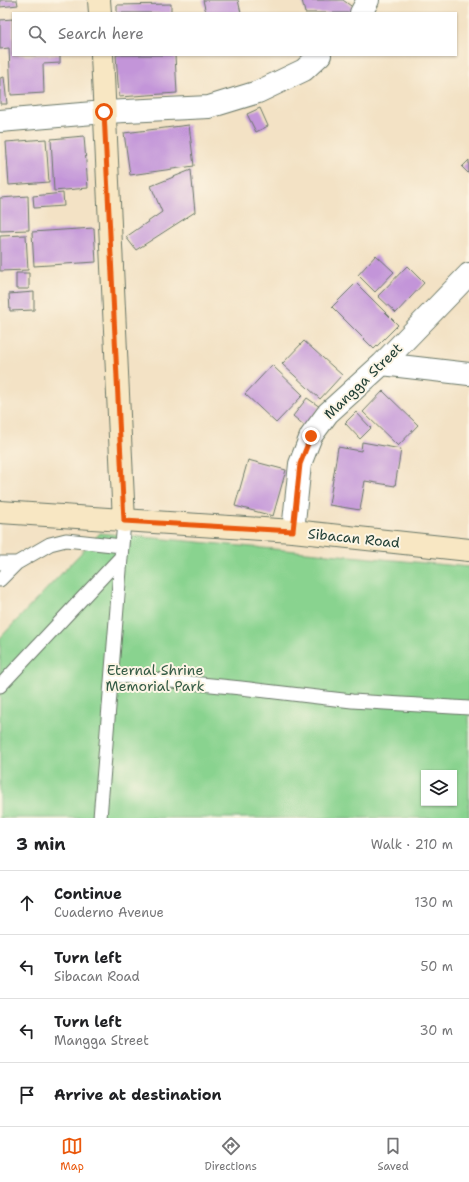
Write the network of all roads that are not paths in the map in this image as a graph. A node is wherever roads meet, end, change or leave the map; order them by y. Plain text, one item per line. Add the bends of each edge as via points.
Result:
1 (99, 0) edge
2 (368, 0) edge
3 (100, 12) edge
4 (362, 12) edge
5 (102, 56) edge
6 (319, 56) edge
7 (104, 112) junction
8 (0, 121) edge
9 (469, 274) edge
10 (382, 364) junction
11 (469, 374) edge
12 (0, 512) edge
13 (124, 521) junction
14 (293, 531) junction
15 (469, 550) edge
16 (122, 552) junction
17 (0, 563) edge
18 (17, 563) junction
19 (0, 580) edge
20 (112, 675) junction
21 (0, 686) edge
22 (469, 708) edge
23 (100, 818) edge

1 - 3 street
2 - 4 street
5 - 7 street
6 - 7 street via 304,70 258,92 209,107
7 - 8 street
7 - 13 street
9 - 10 street, Mangga Street
10 - 11 street
10 - 14 street, Mangga Street via 328,413 311,436 300,464
12 - 13 street, Sibacan Road
13 - 14 street, Sibacan Road
13 - 16 lane
14 - 15 street, Sibacan Road
16 - 18 lane via 66,540 50,544
16 - 20 lane
16 - 21 lane
17 - 18 lane
18 - 19 lane
20 - 22 lane via 352,701
20 - 23 lane

